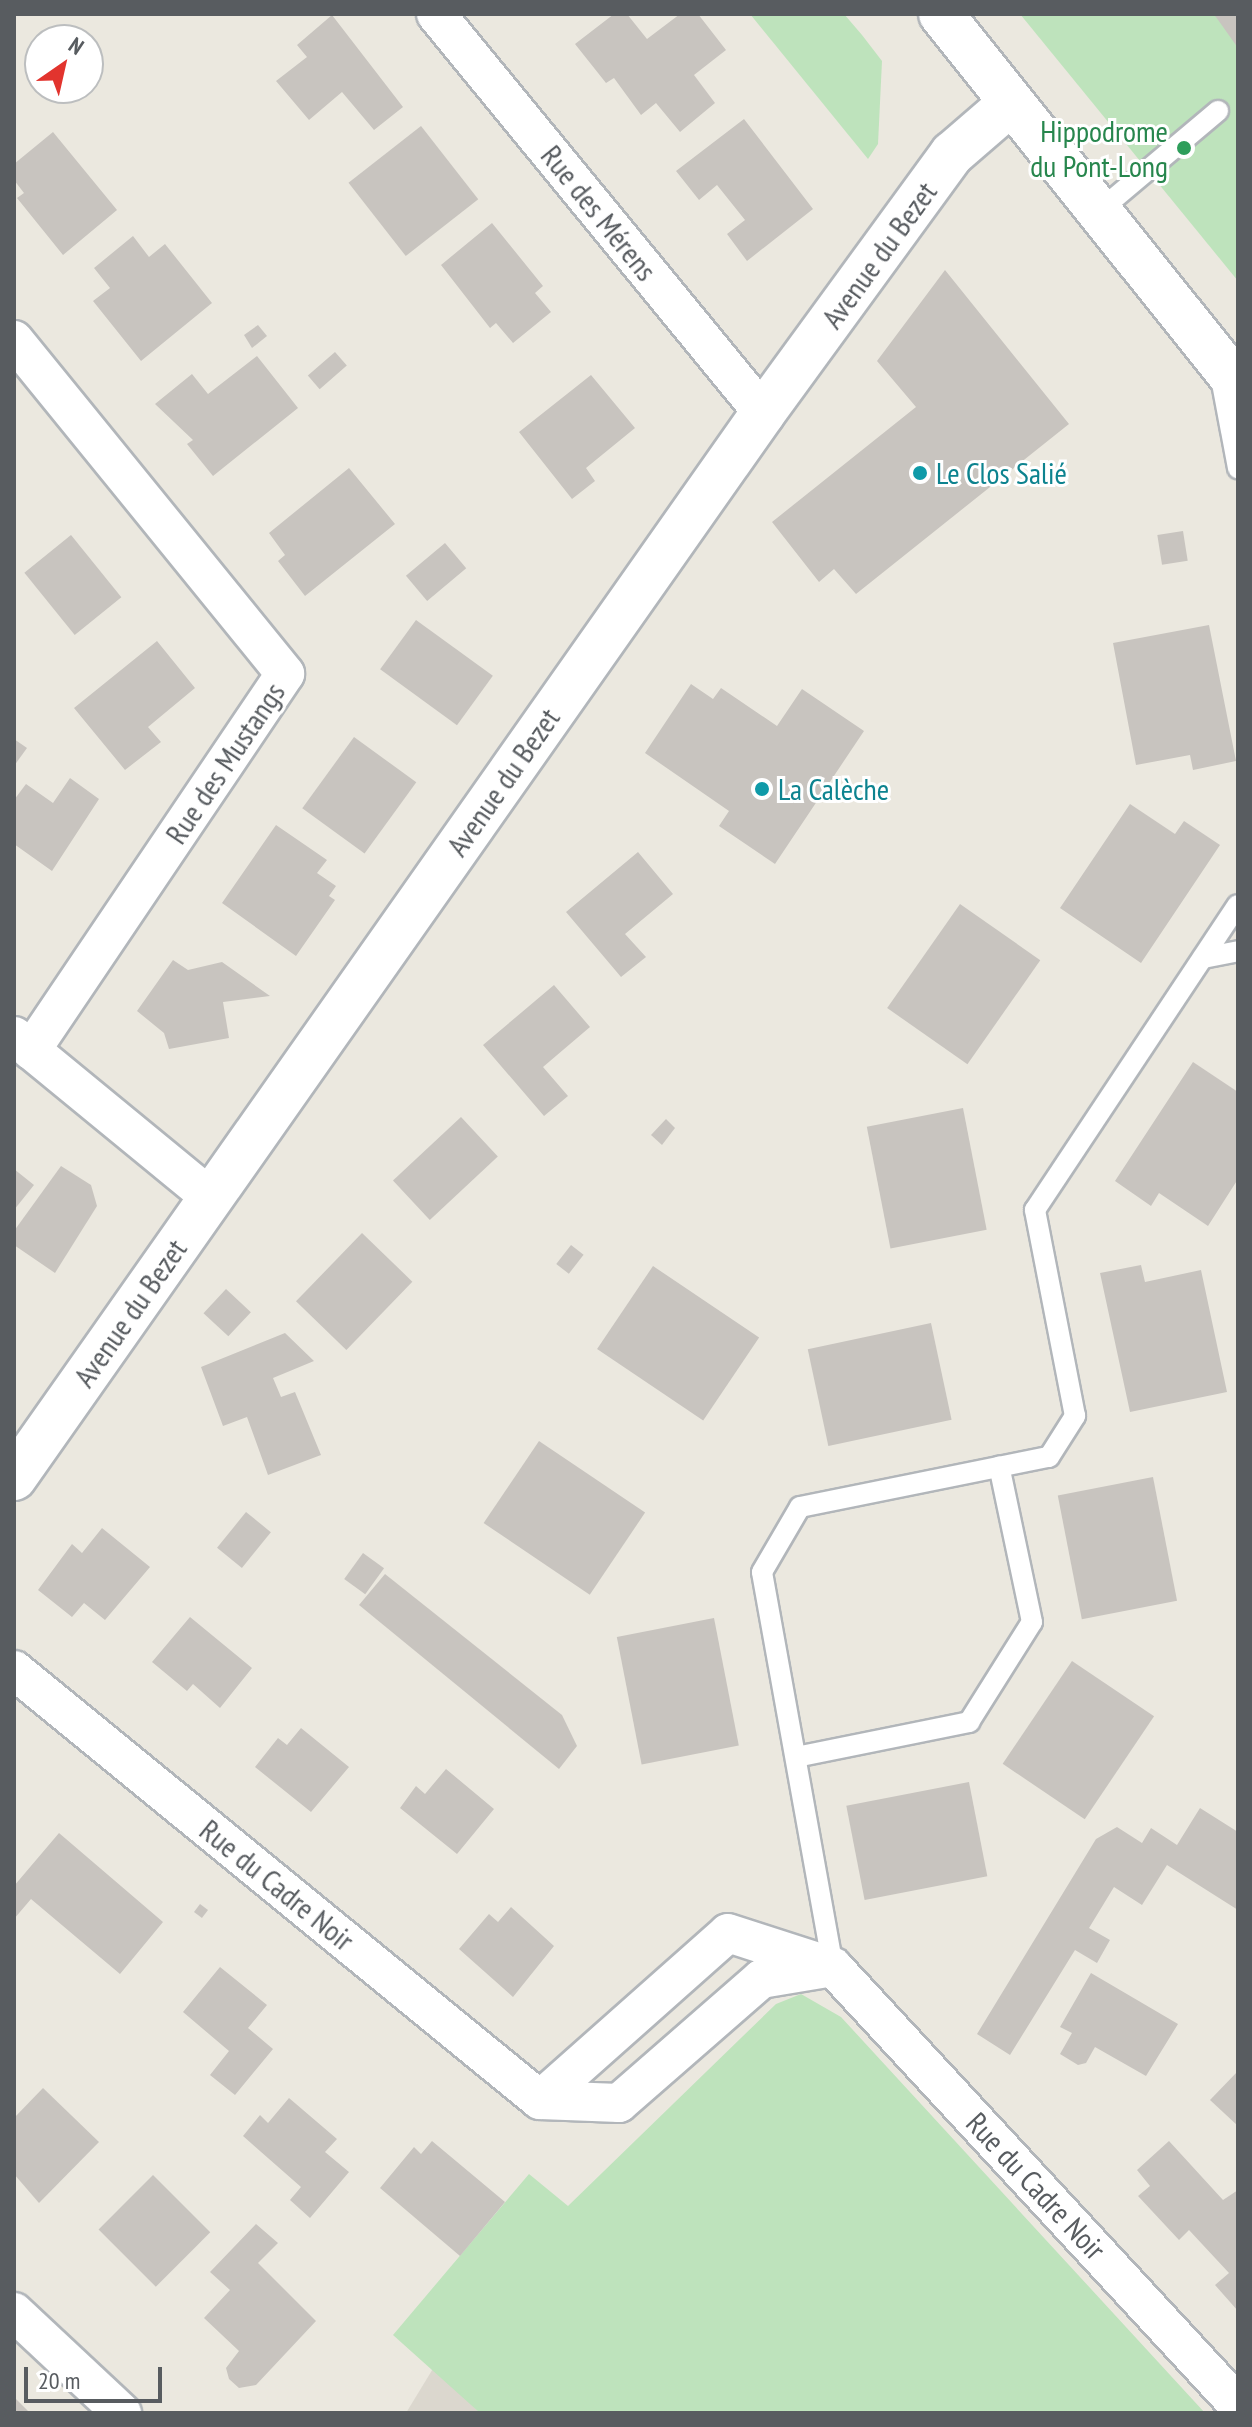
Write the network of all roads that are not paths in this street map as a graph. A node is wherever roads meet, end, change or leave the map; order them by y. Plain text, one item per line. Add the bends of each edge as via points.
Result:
1 (436, 14) edge
2 (941, 14) edge
3 (1011, 103) junction
4 (1218, 111) dead end
5 (1098, 212) junction
6 (14, 340) edge
7 (1228, 372) edge
8 (763, 413) junction
9 (1238, 468) edge
10 (1238, 905) edge
11 (1238, 951) edge
12 (1203, 958) junction
13 (23, 1043) edge
14 (211, 1198) junction
15 (999, 1466) junction
16 (14, 1478) edge
17 (14, 1670) edge
18 (796, 1757) junction
19 (833, 1967) junction
20 (540, 2100) junction
21 (14, 2312) edge
22 (1238, 2405) edge
23 (122, 2413) edge

1 - 8 street, Rue des Mérens
2 - 3 street
3 - 5 street
3 - 8 street, Avenue du Bezet via 952,154
4 - 5 lane
5 - 7 street
6 - 13 street, Rue des Mustangs via 285,674
7 - 9 lane
8 - 14 street, Avenue du Bezet
10 - 12 lane
11 - 12 lane
12 - 15 lane via 1035,1210 1075,1416 1049,1457
13 - 14 street, Rue des Mustangs
14 - 16 street, Avenue du Bezet
15 - 18 lane via 1032,1622 969,1722
15 - 18 lane via 800,1507 762,1572
17 - 20 street, Rue du Cadre Noir
18 - 19 lane
19 - 20 street via 761,1979 619,2103
19 - 20 street, Rue du Cadre Noir via 728,1933
19 - 22 street, Rue du Cadre Noir
21 - 23 street

